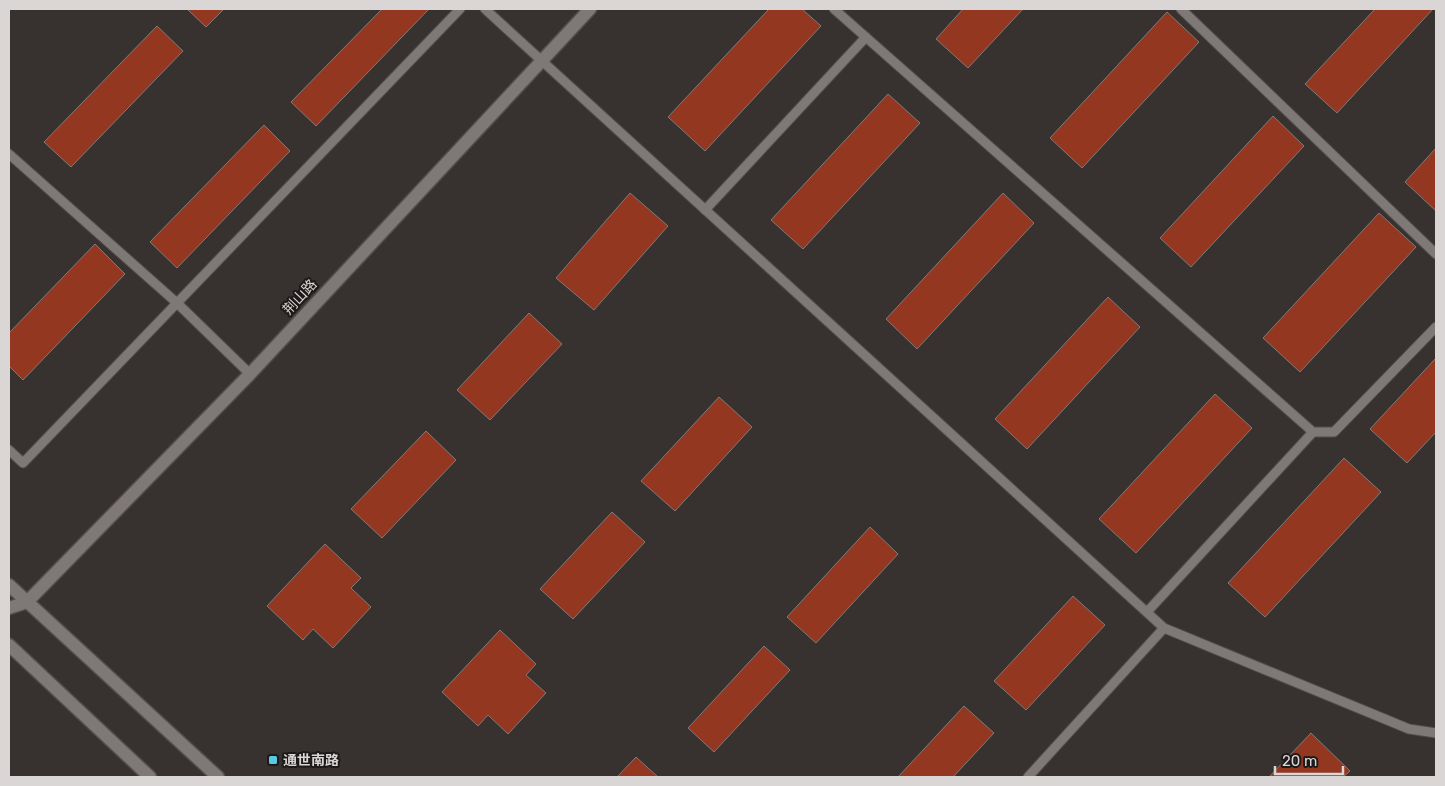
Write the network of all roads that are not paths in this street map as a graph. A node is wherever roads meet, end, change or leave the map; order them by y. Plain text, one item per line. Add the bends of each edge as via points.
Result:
1 (460, 9) edge
2 (484, 9) edge
3 (590, 9) edge
4 (834, 9) edge
5 (1182, 9) edge
6 (866, 37) junction
7 (541, 60) junction
8 (9, 154) edge
9 (705, 210) junction
10 (1436, 254) edge
11 (177, 303) junction
12 (1436, 327) edge
13 (250, 374) junction
14 (1313, 432) junction
15 (9, 450) edge
16 (9, 585) edge
17 (26, 602) junction
18 (9, 608) edge
19 (1147, 612) junction
20 (1164, 628) junction
21 (9, 645) edge
22 (1436, 733) edge
23 (150, 777) edge
24 (218, 777) edge
25 (1028, 777) edge

1 - 11 lane
2 - 7 lane
3 - 7 street, 荆山路
4 - 6 lane
5 - 10 lane
6 - 9 lane
6 - 14 lane
7 - 9 lane
7 - 13 street, 荆山路
8 - 11 lane
9 - 19 lane
11 - 13 lane
11 - 15 lane via 23,463
12 - 14 lane via 1334,432
13 - 17 street, 荆山路
14 - 19 lane
16 - 17 street
17 - 18 street
17 - 24 street
19 - 20 lane
20 - 22 lane via 1409,729
20 - 25 lane
21 - 23 street

